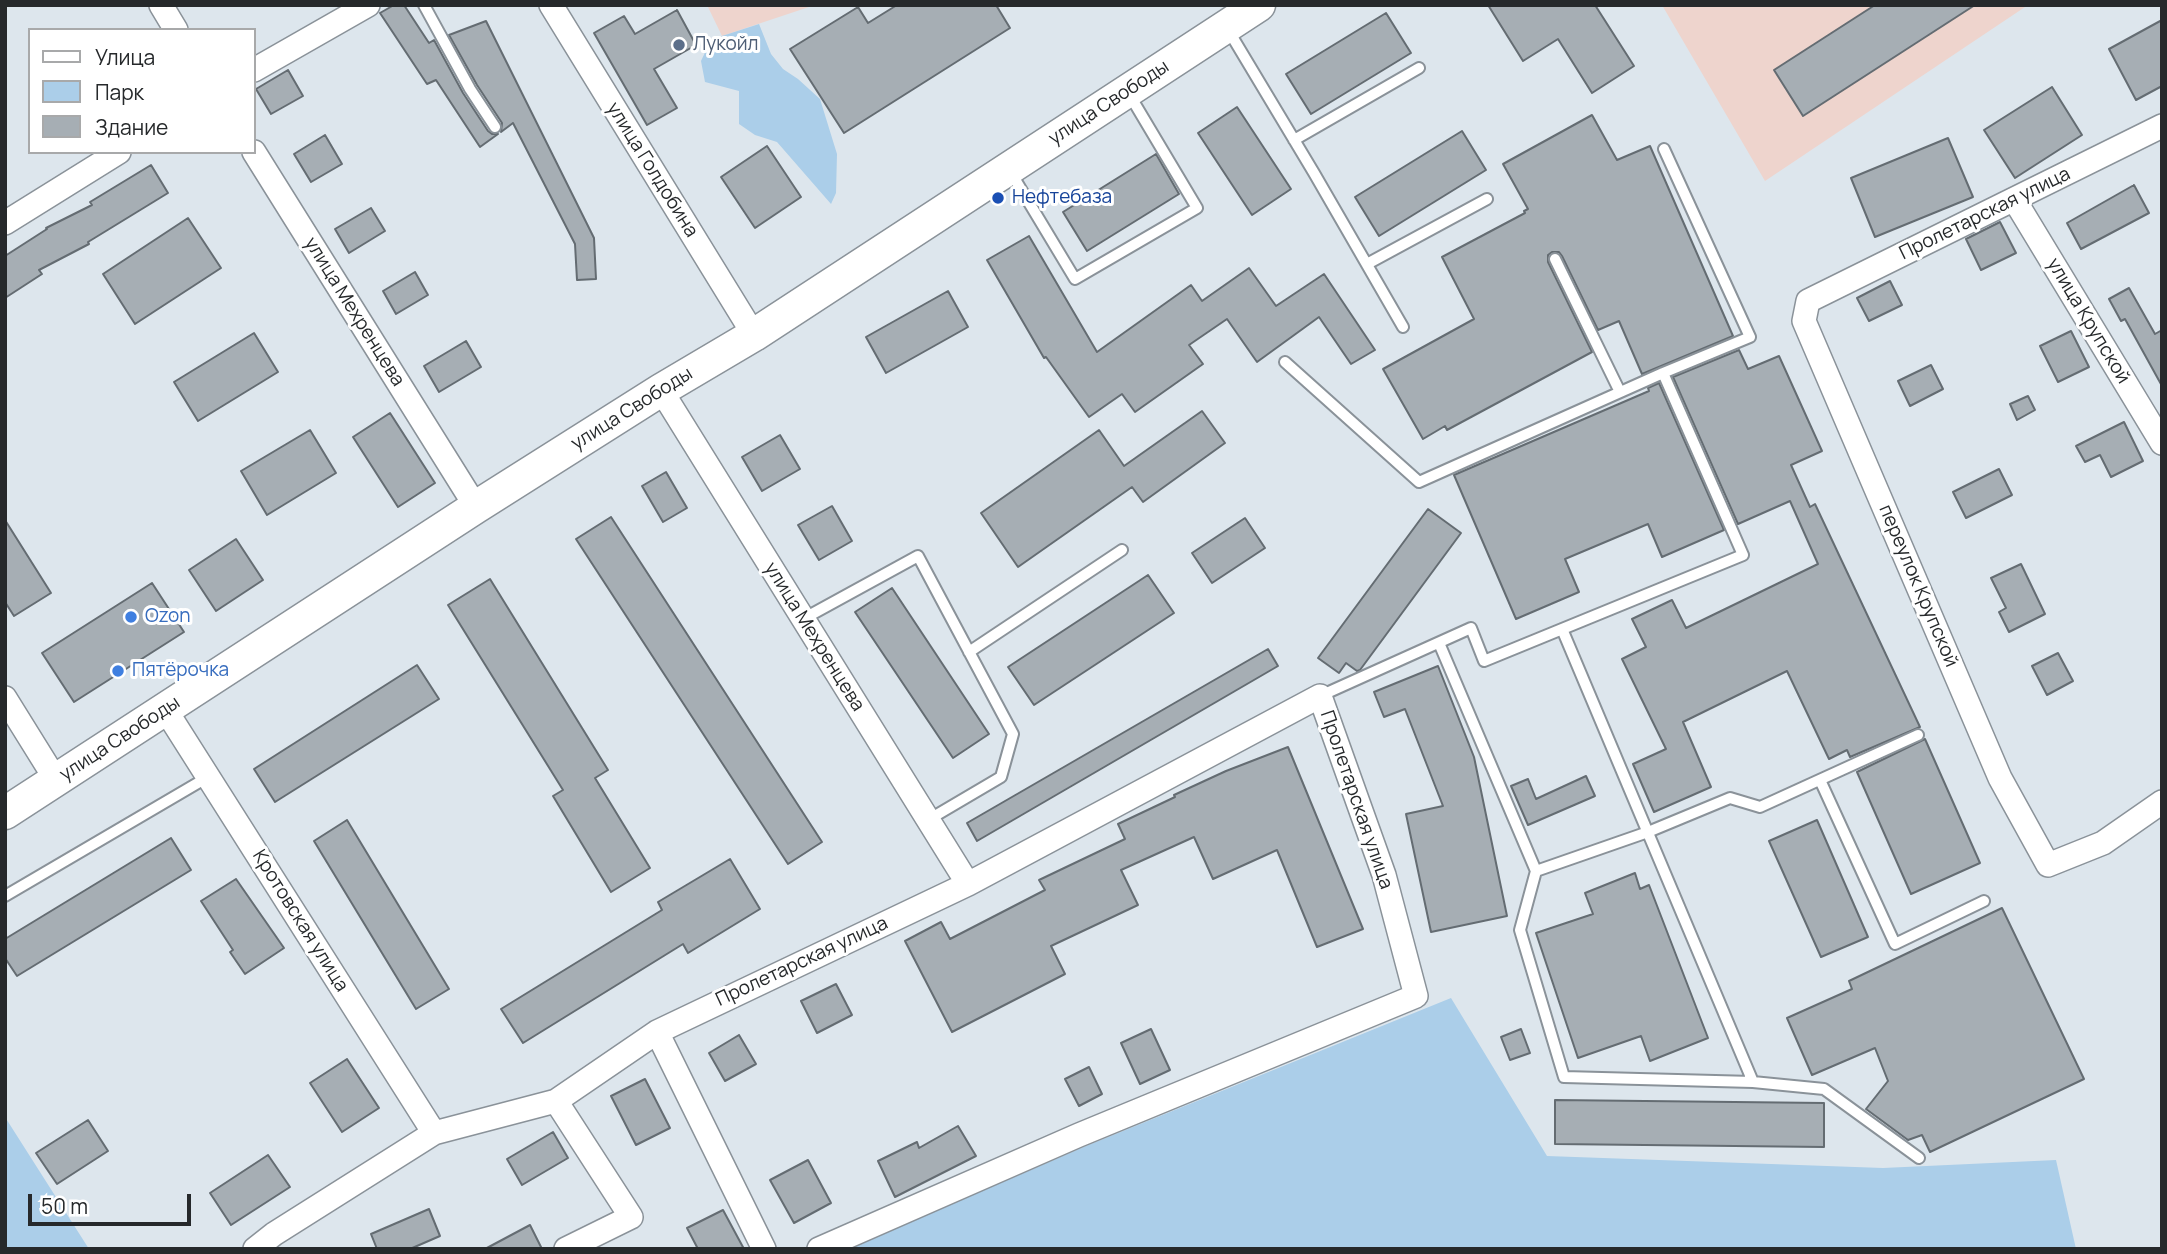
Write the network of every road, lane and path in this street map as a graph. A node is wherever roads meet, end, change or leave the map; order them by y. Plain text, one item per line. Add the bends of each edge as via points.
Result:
1 (160, 5) edge
2 (368, 5) edge
3 (424, 5) edge
4 (551, 5) edge
5 (1259, 5) edge
6 (1226, 27) junction
7 (175, 28) edge
8 (1419, 68) dead end
9 (256, 69) edge
10 (1128, 91) junction
11 (2162, 126) edge
12 (495, 128) dead end
13 (1294, 140) junction
14 (1664, 149) dead end
15 (116, 154) edge
16 (255, 154) edge
17 (1009, 169) junction
18 (1487, 199) dead end
19 (2014, 199) junction
20 (5, 223) edge
21 (1555, 259) dead end
22 (1367, 264) junction
23 (1808, 302) joint
24 (1403, 327) dead end
25 (754, 335) junction
26 (1285, 362) dead end
27 (1663, 373) junction
28 (661, 390) junction
29 (1620, 392) junction
30 (2162, 443) edge
31 (476, 507) junction
32 (1122, 550) dead end
33 (803, 619) junction
34 (1562, 629) junction
35 (1439, 642) junction
36 (969, 652) junction
37 (1320, 695) junction
38 (5, 698) edge
39 (165, 709) junction
40 (1918, 736) dead end
41 (208, 776) junction
42 (56, 780) junction
43 (1820, 780) junction
44 (2162, 802) edge
45 (5, 813) edge
46 (928, 820) junction
47 (1648, 832) junction
48 (1536, 871) junction
49 (968, 884) junction
50 (5, 896) edge
51 (1984, 901) dead end
52 (657, 1032) junction
53 (1753, 1082) junction
54 (556, 1101) junction
55 (434, 1133) junction
56 (1919, 1158) dead end
57 (274, 1241) edge
58 (255, 1249) edge
59 (566, 1249) edge
60 (764, 1249) edge
61 (819, 1249) edge

1 - 7 street
2 - 9 street
3 - 12 lane
4 - 25 street, улица Голдобина
5 - 6 main road, улица Свободы
6 - 10 main road, улица Свободы
6 - 13 lane
8 - 13 lane
10 - 17 main road, улица Свободы
10 - 17 lane via 1197,208 1075,279
11 - 19 street, Пролетарская улица
13 - 22 lane
14 - 27 lane via 1750,337
15 - 20 street
16 - 31 street, улица Мехренцева
17 - 25 main road, улица Свободы
18 - 22 lane
19 - 23 street, Пролетарская улица
19 - 30 street, улица Крупской
21 - 29 lane
22 - 24 lane
23 - 44 street, переулок Крупской via 1804,321 2000,778 2048,866 2103,843
25 - 28 main road, улица Свободы
26 - 29 lane via 1419,482
27 - 29 lane
27 - 34 lane via 1743,555
28 - 31 main road, улица Свободы
28 - 33 street, улица Мехренцева
31 - 39 main road, улица Свободы
32 - 36 lane
33 - 36 lane via 918,556
33 - 46 street, улица Мехренцева
34 - 35 lane via 1485,661 1471,628
34 - 47 lane
35 - 37 lane
35 - 48 lane
36 - 46 lane via 1013,734 1001,777
37 - 49 street, Пролетарская улица
37 - 61 street, Пролетарская улица via 1384,875 1416,996 1079,1135
38 - 42 street
39 - 41 street, Кротовская улица
39 - 42 main road, улица Свободы
40 - 43 lane
41 - 50 lane
41 - 55 street, Кротовская улица
42 - 45 main road, улица Свободы
43 - 47 lane via 1760,807 1730,798
43 - 51 lane via 1895,944
46 - 49 street, улица Мехренцева
47 - 48 lane
47 - 53 lane
48 - 53 lane via 1520,930 1564,1077
49 - 52 street, Пролетарская улица
52 - 54 street, Пролетарская улица
52 - 60 street
53 - 56 lane via 1824,1089
54 - 55 street, Пролетарская улица
54 - 59 street via 631,1217
55 - 57 street, Пролетарская улица
57 - 58 street, Пролетарская улица

